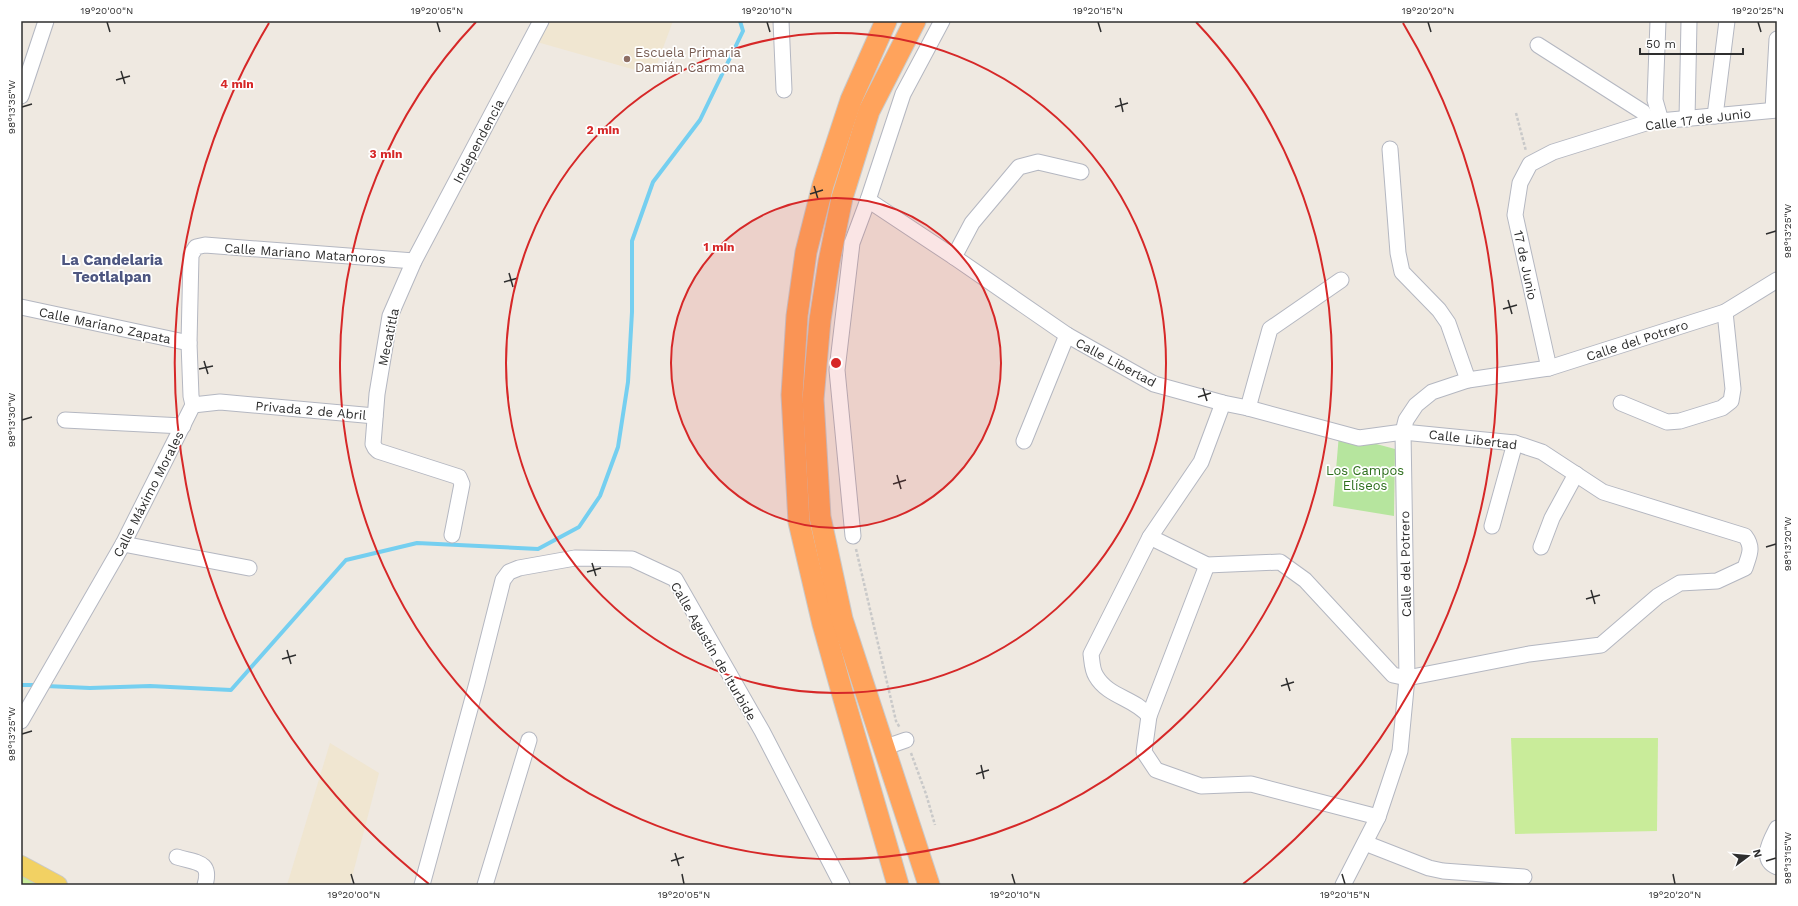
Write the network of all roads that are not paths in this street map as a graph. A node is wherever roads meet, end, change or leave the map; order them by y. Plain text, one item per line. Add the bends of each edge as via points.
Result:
1 (46, 21) edge
2 (542, 21) edge
3 (781, 21) edge
4 (886, 21) edge
5 (915, 21) edge
6 (942, 21) edge
7 (1658, 21) edge
8 (1689, 21) edge
9 (1727, 21) edge
10 (1777, 39) edge
11 (1538, 45) dead end
12 (784, 90) dead end
13 (21, 96) edge
14 (1775, 110) edge
15 (1715, 116) junction
16 (1687, 119) junction
17 (1655, 122) junction
18 (1390, 148) dead end
19 (1530, 164) joint
20 (1081, 172) dead end
21 (868, 200) junction
22 (954, 257) junction
23 (414, 261) junction
24 (1341, 280) dead end
25 (1777, 280) edge
26 (21, 307) edge
27 (1725, 312) junction
28 (1067, 335) junction
29 (189, 343) junction
30 (1549, 368) junction
31 (1468, 380) junction
32 (1620, 402) dead end
33 (1223, 404) junction
34 (193, 405) junction
35 (1248, 408) junction
36 (375, 416) junction
37 (65, 420) dead end
38 (183, 426) junction
39 (1403, 432) junction
40 (1024, 441) dead end
41 (1515, 443) junction
42 (1576, 474) junction
43 (1492, 526) dead end
44 (452, 534) dead end
45 (853, 536) road end
46 (1150, 537) junction
47 (123, 544) junction
48 (1541, 547) dead end
49 (1207, 565) junction
50 (249, 568) dead end
51 (1407, 678) junction
52 (1149, 716) junction
53 (21, 721) edge
54 (529, 740) dead end
55 (906, 740) road end
56 (883, 748) junction
57 (1378, 817) junction
58 (1777, 828) edge
59 (1365, 843) junction
60 (177, 857) dead end
61 (21, 865) edge
62 (1777, 867) edge
63 (1524, 877) dead end
64 (58, 885) edge
65 (205, 885) edge
66 (422, 885) edge
67 (485, 885) edge
68 (842, 885) edge
69 (898, 885) edge
70 (929, 885) edge
71 (1343, 885) edge

1 - 13 street
2 - 23 street, Independencia
3 - 12 street
4 - 69 highway via 851,100 813,222 797,316 792,395 799,522 840,684
5 - 56 highway via 869,111 842,198 820,320 813,399 820,516 842,619
6 - 21 street via 903,94
7 - 17 street
8 - 16 street
9 - 15 street
10 - 14 street
11 - 17 street
14 - 15 street, Calle 17 de Junio
15 - 16 street, Calle 17 de Junio
16 - 17 street, Calle 17 de Junio
17 - 19 street, Calle 17 de Junio via 1553,152
18 - 31 street via 1398,253 1402,272 1439,310 1448,323
19 - 30 street, 17 de Junio via 1520,183 1515,214
20 - 22 street via 1038,162 1019,167 972,223
21 - 22 street, Calle Libertad
21 - 45 street via 852,243 837,370
22 - 28 street, Calle Libertad
23 - 29 street, Calle Mariano Matamoros via 206,245 196,247 191,255
23 - 36 street, Mecatitla via 390,316
24 - 35 street via 1270,329
25 - 27 street, Calle del Potrero
26 - 29 street, Calle Mariano Zapata
27 - 30 street, Calle del Potrero
27 - 32 street via 1733,389 1731,401 1722,408 1680,421 1667,422
28 - 33 street, Calle Libertad via 1154,384
28 - 40 street
29 - 34 street
30 - 31 street, Calle del Potrero
31 - 39 street, Calle del Potrero via 1432,392 1416,405 1406,420
33 - 35 street, Calle Libertad
33 - 46 street via 1201,462
34 - 36 street, Privada 2 de Abril via 220,402
34 - 38 street, Calle Máximo Morales
35 - 39 street, Calle Libertad via 1359,438
36 - 44 street, Privada 2 de Abril via 374,448 462,480
37 - 38 street
38 - 47 street, Calle Máximo Morales
39 - 41 street, Calle Libertad
39 - 51 street, Calle del Potrero
41 - 42 street, Calle Libertad via 1542,452
41 - 43 street
42 - 48 street via 1552,518
42 - 51 street, Calle Libertad via 1604,492 1745,536 1751,550 1745,568 1717,581 1680,583 1658,596 1601,645 1529,654
46 - 49 street
46 - 52 street via 1092,654 1095,675 1107,689 1142,707
47 - 50 street
47 - 53 street, Calle Máximo Morales
49 - 51 street via 1280,562 1305,580 1393,674
49 - 52 street
51 - 57 street, Calle del Potrero via 1400,751
52 - 57 street via 1144,752 1156,770 1201,786 1251,784
54 - 67 street
55 - 56 street
56 - 70 highway
57 - 59 street, Calle del Potrero
58 - 62 street via 1767,849 1768,859
59 - 63 street via 1443,871
59 - 71 street, Calle del Potrero
60 - 65 street via 207,869
61 - 64 main road
66 - 68 street, Calle Agustín de Iturbide via 503,580 509,572 519,568 576,558 632,559 674,579 762,731

